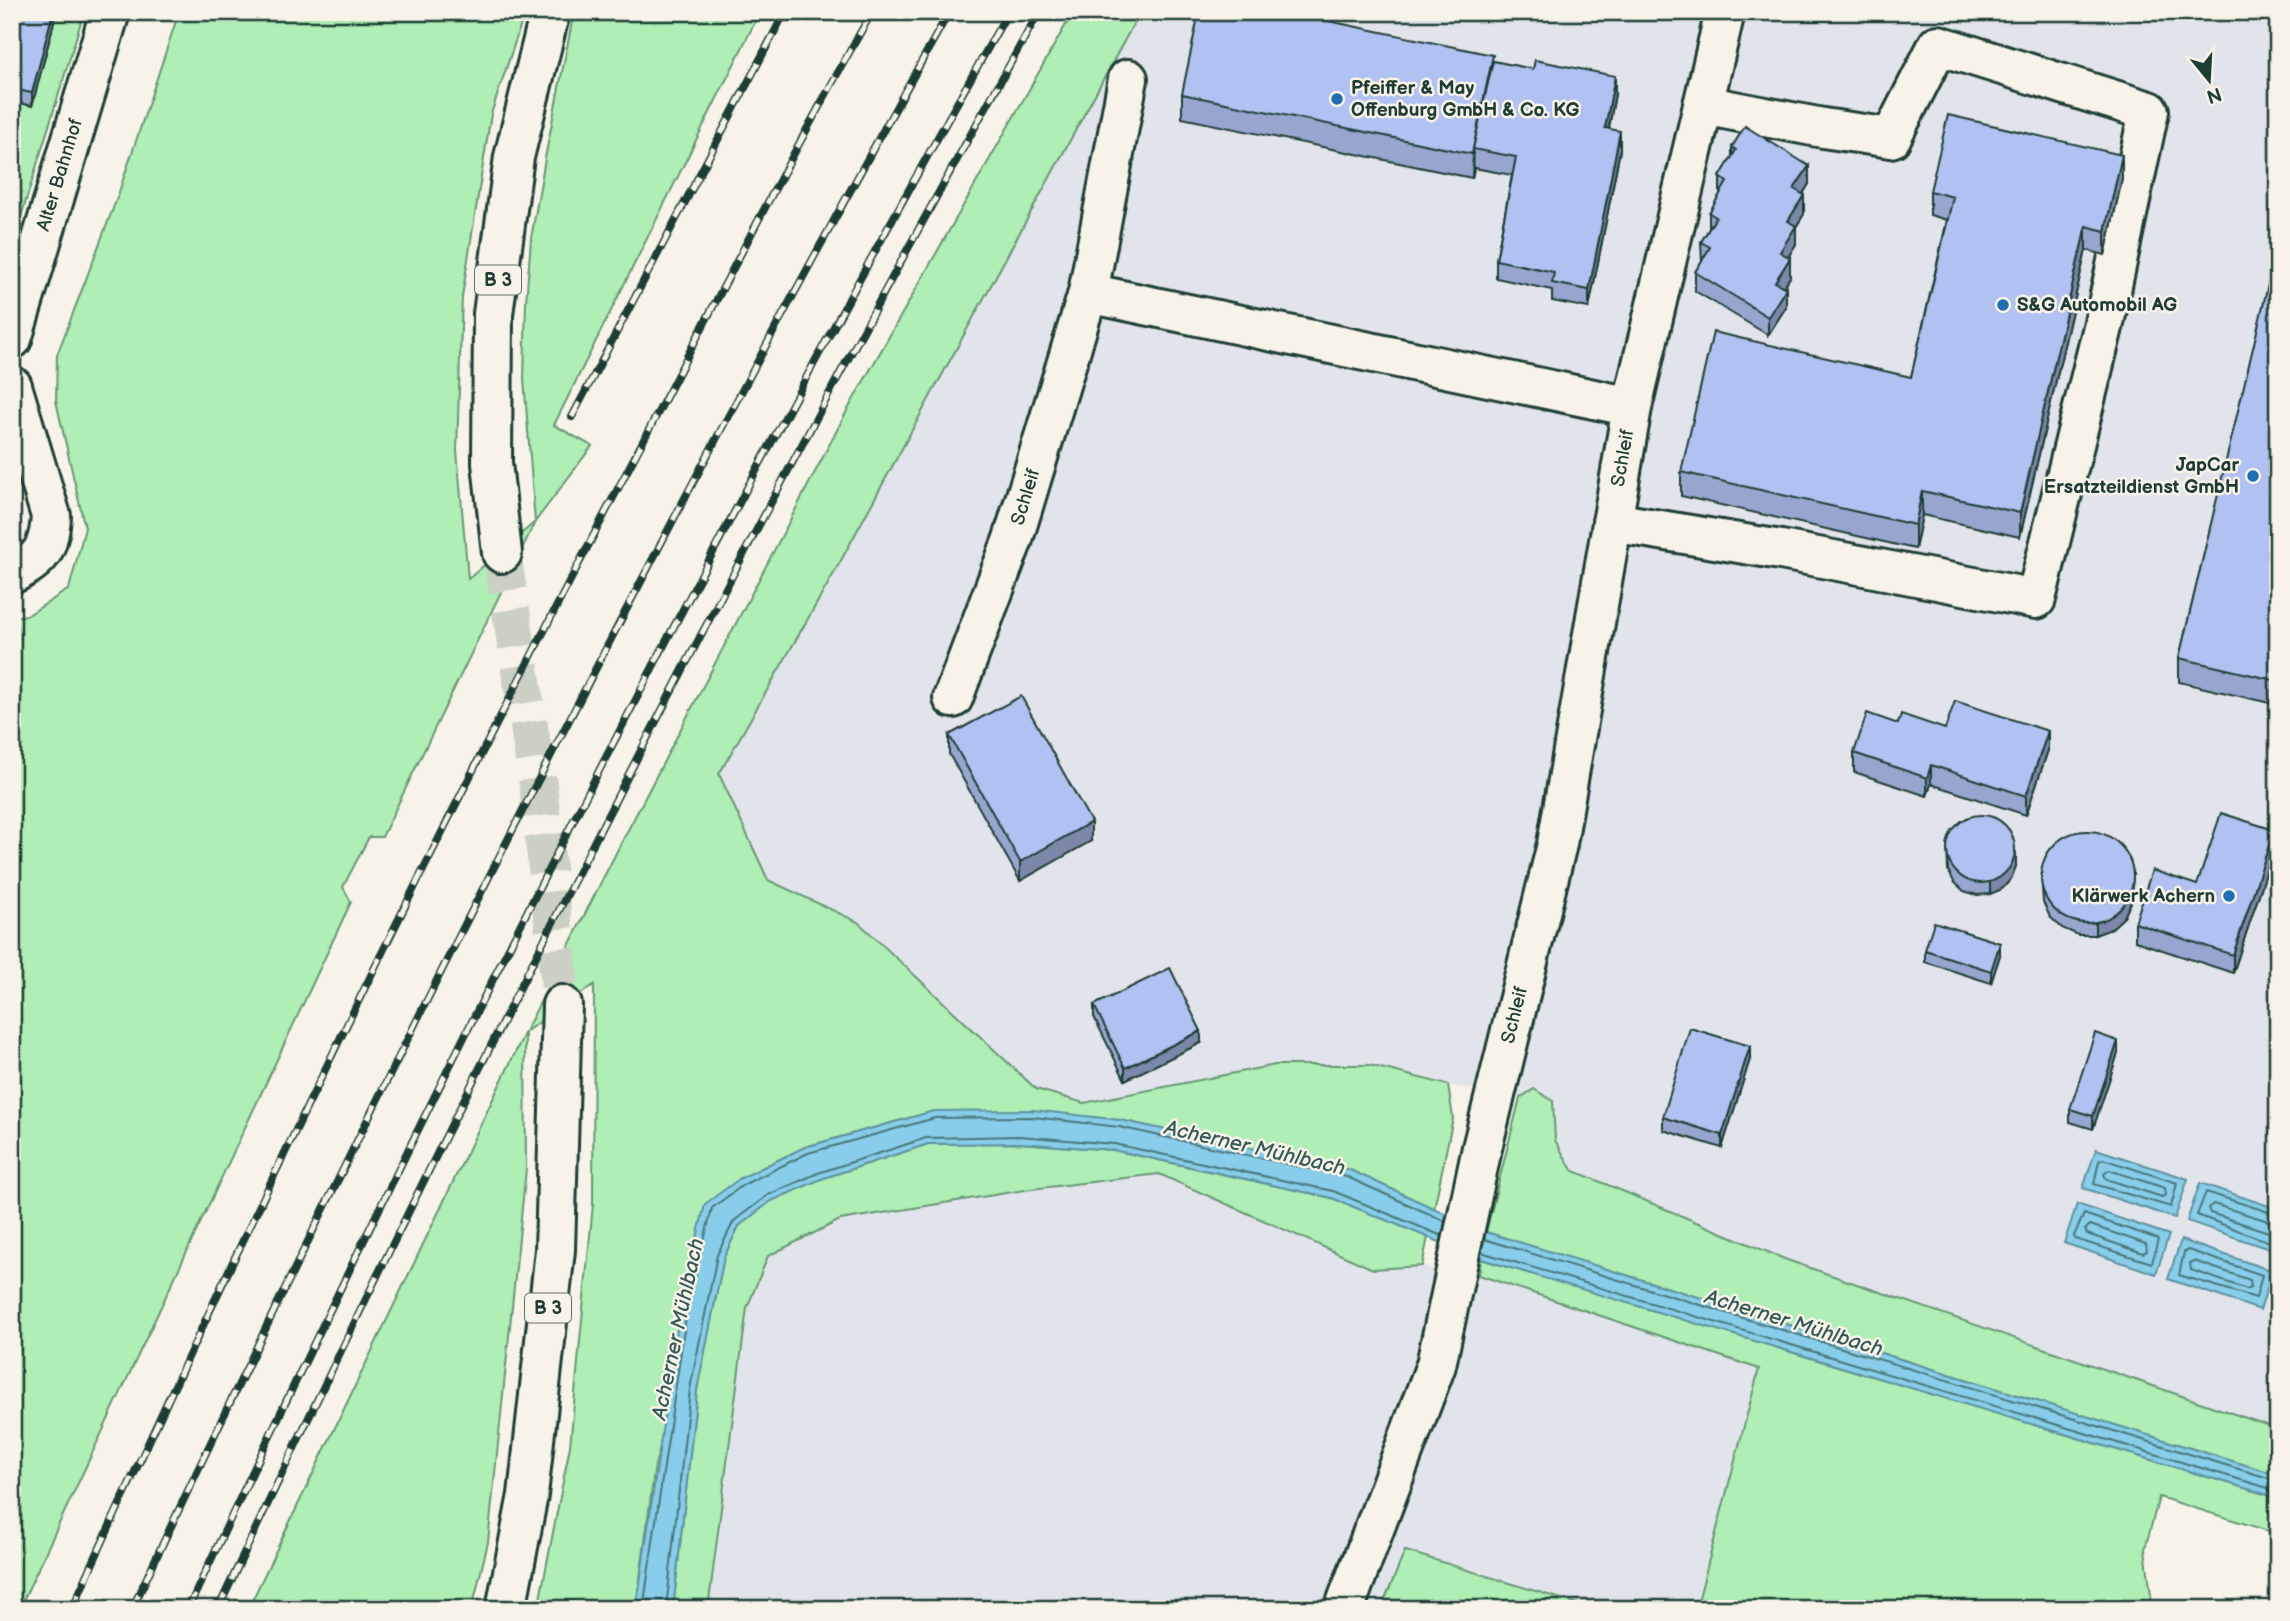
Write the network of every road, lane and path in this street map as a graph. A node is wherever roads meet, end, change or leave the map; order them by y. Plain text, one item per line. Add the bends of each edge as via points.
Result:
1 (110, 12) edge
2 (550, 12) edge
3 (1725, 12) edge
4 (1128, 79) dead end
5 (1703, 105) junction
6 (1088, 293) junction
7 (12, 339) edge
8 (12, 386) edge
9 (1632, 407) junction
10 (1612, 522) junction
11 (502, 553) tunnel mouth
12 (12, 573) edge
13 (953, 698) dead end
14 (562, 1005) tunnel mouth
15 (506, 1609) edge
16 (1344, 1609) edge

1 - 7 street, Alter Bahnhof
2 - 11 street, B 3 via 514,157 493,314 492,463
3 - 5 street, Schleif
4 - 6 street, Schleif
5 - 9 street, Schleif
5 - 10 street via 1891,138 1938,45 2149,111 2104,323 2036,599
6 - 9 street, Schleif
6 - 13 street, Schleif via 1013,539
8 - 12 street via 51,516 50,539 43,552 31,565
9 - 10 street, Schleif
10 - 16 street, Schleif via 1557,844 1482,1148 1436,1365
14 - 15 street, B 3 via 555,1250 528,1495

